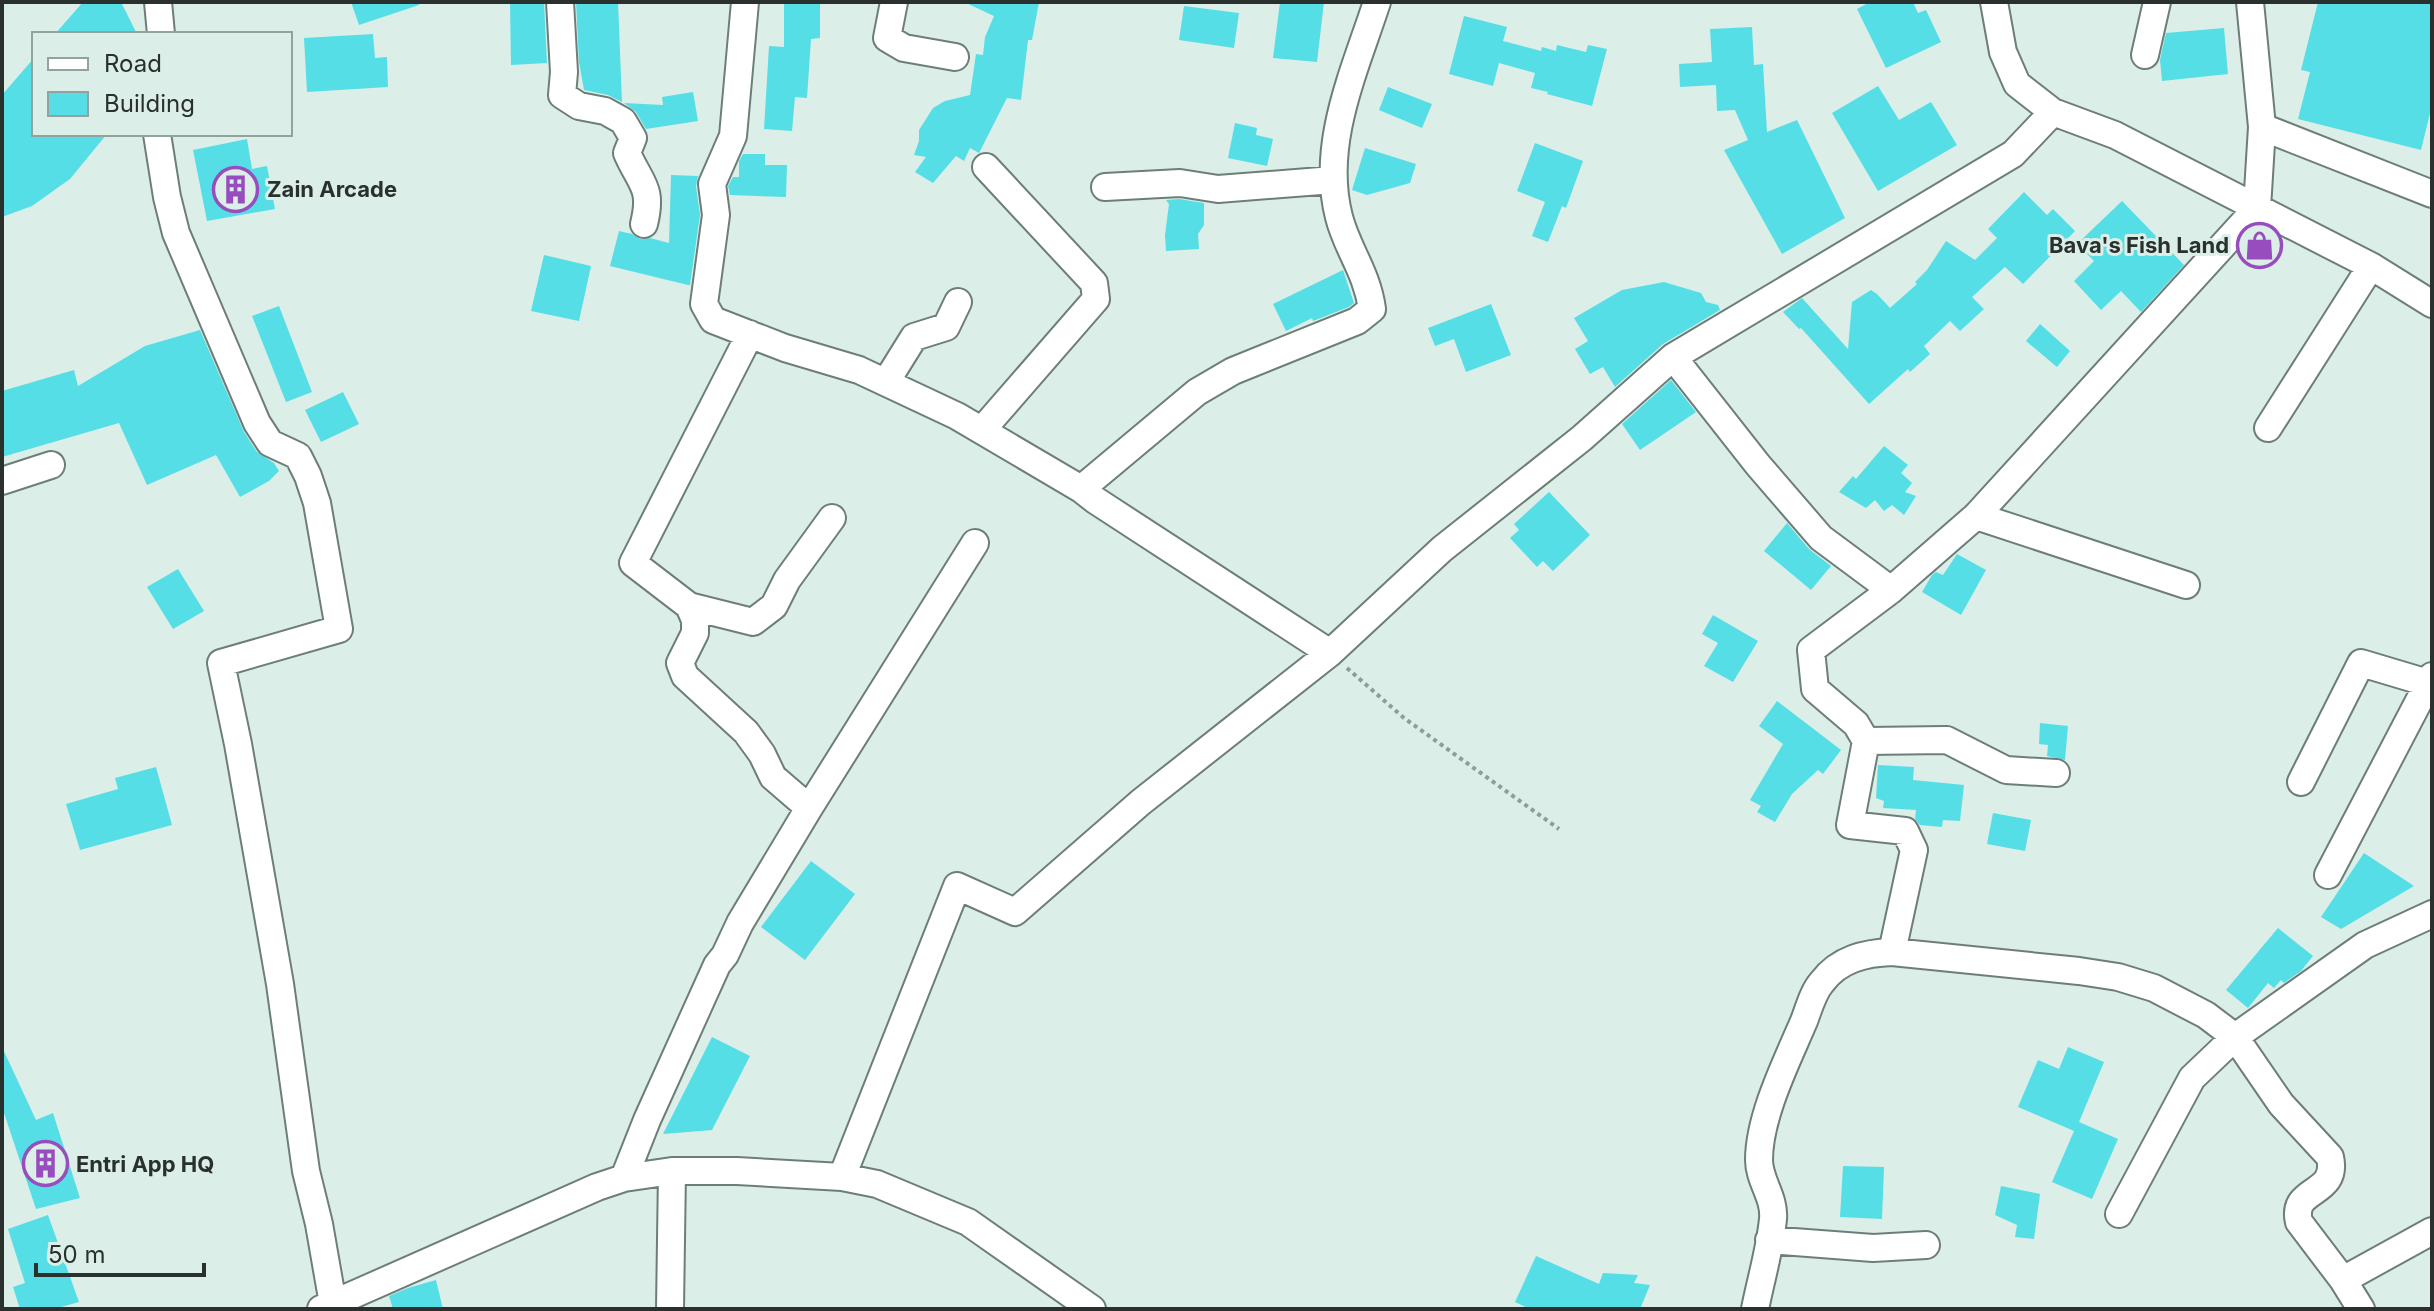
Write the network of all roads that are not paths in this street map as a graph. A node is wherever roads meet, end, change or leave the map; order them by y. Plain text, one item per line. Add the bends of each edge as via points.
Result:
1 (158, 2) edge
2 (560, 2) edge
3 (745, 2) edge
4 (894, 2) edge
5 (1377, 2) edge
6 (1994, 2) edge
7 (2157, 2) edge
8 (2250, 2) edge
9 (161, 32) edge
10 (2145, 55) dead end
11 (955, 57) dead end
12 (2053, 112) junction
13 (2262, 127) junction
14 (157, 136) edge
15 (986, 167) dead end
16 (1333, 180) junction
17 (1105, 187) dead end
18 (2432, 194) edge
19 (2257, 208) junction
20 (644, 224) dead end
21 (2371, 266) junction
22 (958, 302) dead end
23 (2432, 304) edge
24 (750, 334) junction
25 (1673, 357) junction
26 (886, 382) junction
27 (2268, 428) dead end
28 (982, 430) junction
29 (51, 465) dead end
30 (2, 481) edge
31 (1081, 489) junction
32 (1976, 516) junction
33 (832, 518) dead end
34 (975, 543) dead end
35 (2186, 585) dead end
36 (1891, 590) junction
37 (689, 606) junction
38 (1330, 653) junction
39 (2430, 679) edge
40 (1866, 741) junction
41 (2056, 773) dead end
42 (2301, 782) dead end
43 (809, 808) junction
44 (2328, 875) dead end
45 (2432, 914) edge
46 (1892, 952) junction
47 (2235, 1037) junction
48 (672, 1171) junction
49 (842, 1177) junction
50 (624, 1178) junction
51 (2119, 1214) dead end
52 (2432, 1231) edge
53 (1769, 1240) junction
54 (1926, 1245) dead end
55 (2343, 1280) junction
56 (325, 1308) edge
57 (670, 1309) edge
58 (1092, 1309) edge
59 (1755, 1309) edge
60 (2361, 1309) edge

1 - 9 street
2 - 20 street via 562,95 623,121 633,138 627,153 647,190
3 - 24 street via 733,136 712,184 716,215 704,304 713,320
4 - 11 street via 887,38 904,48
5 - 16 street via 1340,113
6 - 12 street via 2003,52 2017,84
7 - 10 street
8 - 13 street
12 - 19 street via 2115,135
12 - 25 street via 2013,154
13 - 18 street
13 - 19 street
14 - 56 street via 176,233 257,423 270,443 298,456 308,476 339,629 221,663 319,1224
15 - 28 street via 1094,283 1096,299
16 - 17 street via 1218,189 1180,183
16 - 31 street via 1339,218 1369,287 1372,309 1357,321 1233,371 1197,392
19 - 21 street
19 - 32 street
21 - 23 street
21 - 27 street
22 - 26 street via 946,327 914,337
24 - 26 street
24 - 37 street via 633,563
25 - 36 street via 1821,538
25 - 38 street via 1582,438 1442,549
26 - 28 street
28 - 31 street
29 - 30 street
31 - 38 street
32 - 35 street
32 - 36 street
33 - 37 street via 774,606 753,622
34 - 43 street
36 - 40 street via 1811,650 1815,689 1856,724
37 - 43 street via 695,633 680,663 685,676 746,732 773,777
38 - 49 street via 1141,802 1015,912 957,886
39 - 42 street via 2361,663
39 - 44 street
40 - 41 street via 1947,740 2006,770
40 - 46 street via 1850,825 1905,831 1914,850
43 - 50 street via 717,965
45 - 47 street via 2365,945
46 - 47 street via 2118,977 2154,988
46 - 53 street via 1848,960 1820,983 1783,1069 1759,1163 1774,1204
47 - 51 street via 2192,1078
47 - 55 street via 2281,1104 2330,1157 2330,1179 2300,1203 2297,1212
48 - 49 street
48 - 50 street
48 - 57 street
49 - 58 street via 877,1184 968,1222
50 - 56 street
52 - 55 street
53 - 54 street via 1873,1248
53 - 59 street
55 - 60 street

